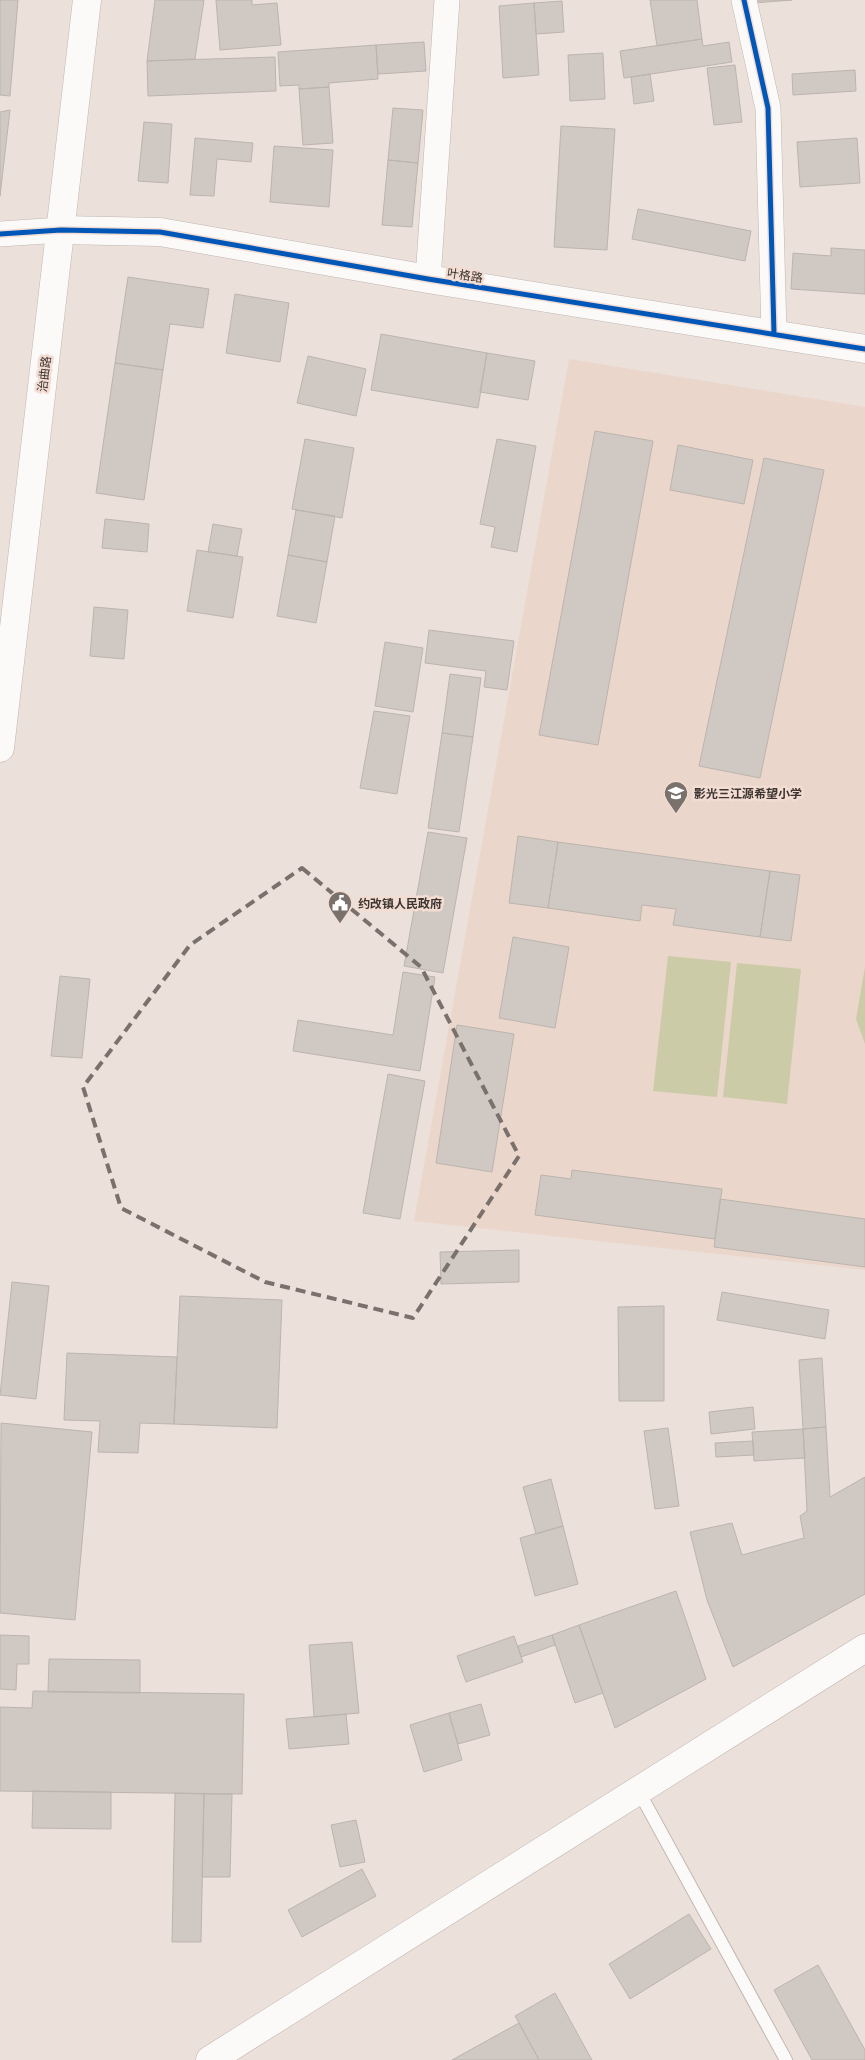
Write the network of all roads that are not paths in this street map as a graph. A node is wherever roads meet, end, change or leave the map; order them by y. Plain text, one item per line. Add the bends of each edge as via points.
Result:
1 (87, 0) edge
2 (447, 0) edge
3 (744, 0) edge
4 (62, 230) junction
5 (0, 234) edge
6 (428, 279) junction
7 (774, 333) junction
8 (865, 349) edge
9 (0, 748) edge
10 (865, 1648) edge
11 (638, 1790) junction
12 (210, 2060) edge
13 (786, 2060) edge

1 - 4 main road, 治曲路
2 - 6 street
3 - 7 street via 768,108
4 - 5 street
4 - 6 main road, 叶格路 via 160,232
4 - 9 main road, 治曲路
6 - 7 main road, 叶格路
7 - 8 main road, 叶格路
10 - 11 main road
11 - 12 main road
11 - 13 lane

